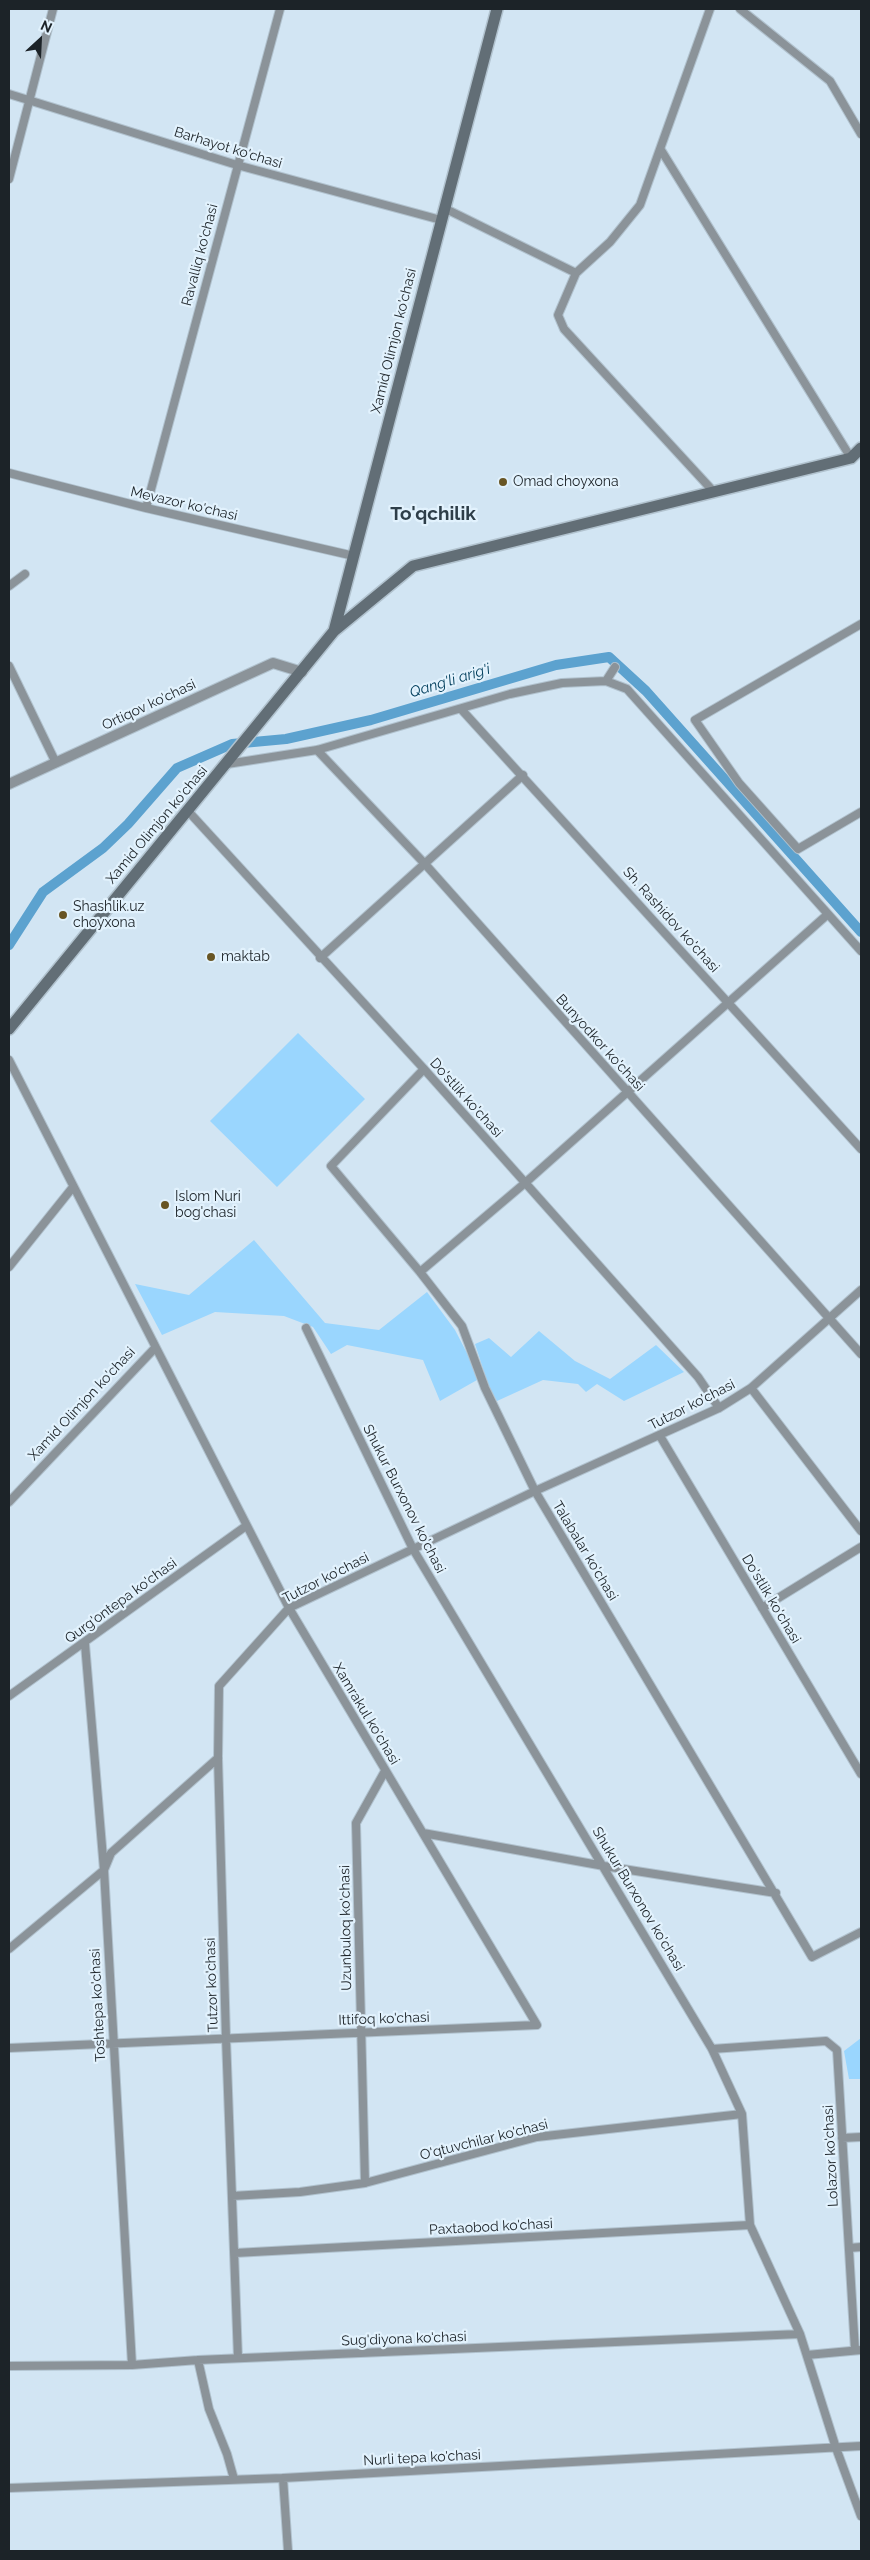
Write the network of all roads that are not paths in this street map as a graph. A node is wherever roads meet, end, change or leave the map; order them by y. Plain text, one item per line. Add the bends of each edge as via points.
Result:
1 (53, 9) edge
2 (280, 9) edge
3 (497, 9) edge
4 (710, 9) edge
5 (740, 9) edge
6 (9, 94) edge
7 (28, 99) junction
8 (861, 134) edge
9 (661, 150) junction
10 (237, 165) junction
11 (9, 179) edge
12 (444, 208) junction
13 (441, 220) junction
14 (576, 273) junction
15 (861, 448) edge
16 (851, 458) junction
17 (9, 473) edge
18 (713, 491) junction
19 (146, 508) junction
20 (354, 556) junction
21 (25, 574) dead end
22 (9, 586) edge
23 (861, 624) edge
24 (334, 631) junction
25 (9, 666) edge
26 (615, 667) dead end
27 (302, 672) junction
28 (606, 681) junction
29 (461, 709) junction
30 (316, 750) junction
31 (56, 763) junction
32 (227, 764) junction
33 (523, 775) junction
34 (9, 784) edge
35 (188, 811) junction
36 (861, 812) edge
37 (425, 864) junction
38 (828, 914) junction
39 (861, 951) edge
40 (320, 958) junction
41 (727, 1001) junction
42 (9, 1029) edge
43 (9, 1060) edge
44 (424, 1069) junction
45 (626, 1091) junction
46 (861, 1149) edge
47 (525, 1183) junction
48 (73, 1188) junction
49 (9, 1267) edge
50 (420, 1272) junction
51 (861, 1290) edge
52 (830, 1318) junction
53 (306, 1328) dead end
54 (155, 1348) junction
55 (861, 1354) edge
56 (751, 1388) junction
57 (719, 1408) junction
58 (660, 1436) junction
59 (535, 1491) junction
60 (9, 1502) edge
61 (246, 1526) junction
62 (861, 1531) edge
63 (861, 1547) edge
64 (413, 1549) junction
65 (289, 1608) junction
66 (762, 1608) junction
67 (84, 1644) junction
68 (9, 1696) edge
69 (218, 1758) junction
70 (385, 1770) junction
71 (861, 1774) edge
72 (423, 1833) junction
73 (604, 1866) junction
74 (104, 1870) junction
75 (776, 1894) junction
76 (861, 1932) edge
77 (9, 1949) edge
78 (361, 2032) junction
79 (226, 2038) junction
80 (113, 2044) junction
81 (9, 2048) edge
82 (712, 2048) junction
83 (742, 2114) junction
84 (861, 2137) edge
85 (842, 2138) junction
86 (366, 2183) junction
87 (232, 2196) junction
88 (750, 2225) junction
89 (861, 2247) edge
90 (849, 2248) junction
91 (235, 2254) junction
92 (800, 2334) junction
93 (858, 2350) edge
94 (806, 2355) junction
95 (238, 2358) junction
96 (198, 2360) junction
97 (132, 2365) junction
98 (9, 2366) edge
99 (861, 2446) edge
100 (836, 2448) junction
101 (283, 2478) junction
102 (234, 2479) junction
103 (9, 2488) edge
104 (861, 2516) edge
105 (288, 2551) edge

1 - 7 street
2 - 10 street, Ravalliq ko'chasi
3 - 12 main road, Xamid Olimjon ko'chasi
4 - 9 street
5 - 8 street via 830,80
6 - 7 street, Barhayot ko'chasi
7 - 10 street, Barhayot ko'chasi
7 - 11 street
9 - 14 street via 640,205 610,242
9 - 16 street
10 - 13 street, Barhayot ko'chasi
10 - 19 street, Ravalliq ko'chasi
12 - 13 main road, Xamid Olimjon ko'chasi
12 - 14 street
13 - 20 main road, Xamid Olimjon ko'chasi
14 - 18 street via 558,315 564,330
15 - 16 main road
16 - 18 main road
17 - 19 street, Mevazor ko'chasi
18 - 24 main road via 413,566
19 - 20 street, Mevazor ko'chasi
20 - 24 main road, Xamid Olimjon ko'chasi
21 - 22 street
23 - 36 street via 695,720 739,783 798,849
24 - 27 main road, Xamid Olimjon ko'chasi
25 - 31 street
26 - 28 street
27 - 31 street, Ortiqov ko'chasi via 272,663
27 - 32 main road, Xamid Olimjon ko'chasi
28 - 29 street via 562,683
28 - 38 street via 626,689
29 - 30 street
29 - 33 street, Sh. Rashidov ko'chasi
30 - 32 street
30 - 37 street, Bunyodkor ko'chasi
31 - 34 street, Ortiqov ko'chasi
32 - 35 main road, Xamid Olimjon ko'chasi
33 - 37 street
33 - 41 street, Sh. Rashidov ko'chasi
35 - 40 street, Do'stlik ko'chasi
35 - 42 main road, Xamid Olimjon ko'chasi
37 - 40 street
37 - 45 street, Bunyodkor ko'chasi
38 - 39 street
38 - 41 street
40 - 44 street, Do'stlik ko'chasi
41 - 45 street
41 - 46 street, Sh. Rashidov ko'chasi
43 - 48 street, Xamrakul ko'chasi
44 - 47 street, Do'stlik ko'chasi
44 - 50 street, Talabalar ko'chasi via 331,1166
45 - 47 street
45 - 52 street, Bunyodkor ko'chasi
47 - 50 street
47 - 57 street, Do'stlik ko'chasi via 698,1376
48 - 49 street
48 - 54 street, Xamrakul ko'chasi
50 - 59 street, Talabalar ko'chasi via 462,1326 485,1388
51 - 52 street, Tutzor ko'chasi
52 - 55 street, Bunyodkor ko'chasi
52 - 56 street, Tutzor ko'chasi
53 - 64 street, Shukur Burxonov ko'chasi
54 - 60 street, Xamid Olimjon ko'chasi
54 - 61 street, Xamrakul ko'chasi
56 - 57 street, Tutzor ko'chasi
56 - 62 street
57 - 58 street, Tutzor ko'chasi
58 - 59 street, Tutzor ko'chasi
58 - 66 street, Do'stlik ko'chasi
59 - 64 street, Tutzor ko'chasi
59 - 75 street, Talabalar ko'chasi
61 - 65 street, Xamrakul ko'chasi
61 - 67 street, Qurg'ontepa ko'chasi
63 - 66 street
64 - 65 street, Tutzor ko'chasi
64 - 73 street, Shukur Burxonov ko'chasi
65 - 69 street, Tutzor ko'chasi via 219,1686
65 - 70 street, Xamrakul ko'chasi
66 - 71 street, Do'stlik ko'chasi
67 - 68 street, Qurg'ontepa ko'chasi
67 - 74 street, Toshtepa ko'chasi
69 - 74 street via 111,1853
69 - 79 street, Tutzor ko'chasi
70 - 72 street, Xamrakul ko'chasi
70 - 78 street, Uzunbuloq ko'chasi via 356,1823
72 - 73 street
72 - 78 street, Ittifoq ko'chasi via 537,2025
73 - 75 street
73 - 82 street, Shukur Burxonov ko'chasi
74 - 77 street
74 - 80 street, Toshtepa ko'chasi
75 - 76 street, Talabalar ko'chasi via 812,1957
78 - 79 street, Ittifoq ko'chasi
78 - 86 street, Uzunbuloq ko'chasi
79 - 80 street, Ittifoq ko'chasi
79 - 87 street, Tutzor ko'chasi
80 - 81 street, Ittifoq ko'chasi
80 - 97 street, Toshtepa ko'chasi
82 - 83 street, Shukur Burxonov ko'chasi
82 - 85 street, Lolazor ko'chasi via 826,2041 837,2050
83 - 86 street, O'qtuvchilar ko'chasi via 537,2138
83 - 88 street, Shukur Burxonov ko'chasi
84 - 85 street
85 - 90 street, Lolazor ko'chasi
86 - 87 street, O'qtuvchilar ko'chasi via 300,2192
87 - 91 street, Tutzor ko'chasi
88 - 91 street, Paxtaobod ko'chasi
88 - 92 street, Shukur Burxonov ko'chasi
89 - 90 street
90 - 93 street, Lolazor ko'chasi
91 - 95 street, Tutzor ko'chasi
92 - 94 street, Shukur Burxonov ko'chasi
92 - 95 street, Sug'diyona ko'chasi
93 - 94 street
94 - 100 street, Shukur Burxonov ko'chasi
95 - 96 street, Sug'diyona ko'chasi
96 - 97 street, Sug'diyona ko'chasi
96 - 102 street via 209,2409
97 - 98 street, Sug'diyona ko'chasi
99 - 100 street, Nurli tepa ko'chasi
100 - 101 street, Nurli tepa ko'chasi
100 - 104 street, Shukur Burxonov ko'chasi
101 - 102 street, Nurli tepa ko'chasi
101 - 105 street
102 - 103 street, Nurli tepa ko'chasi

